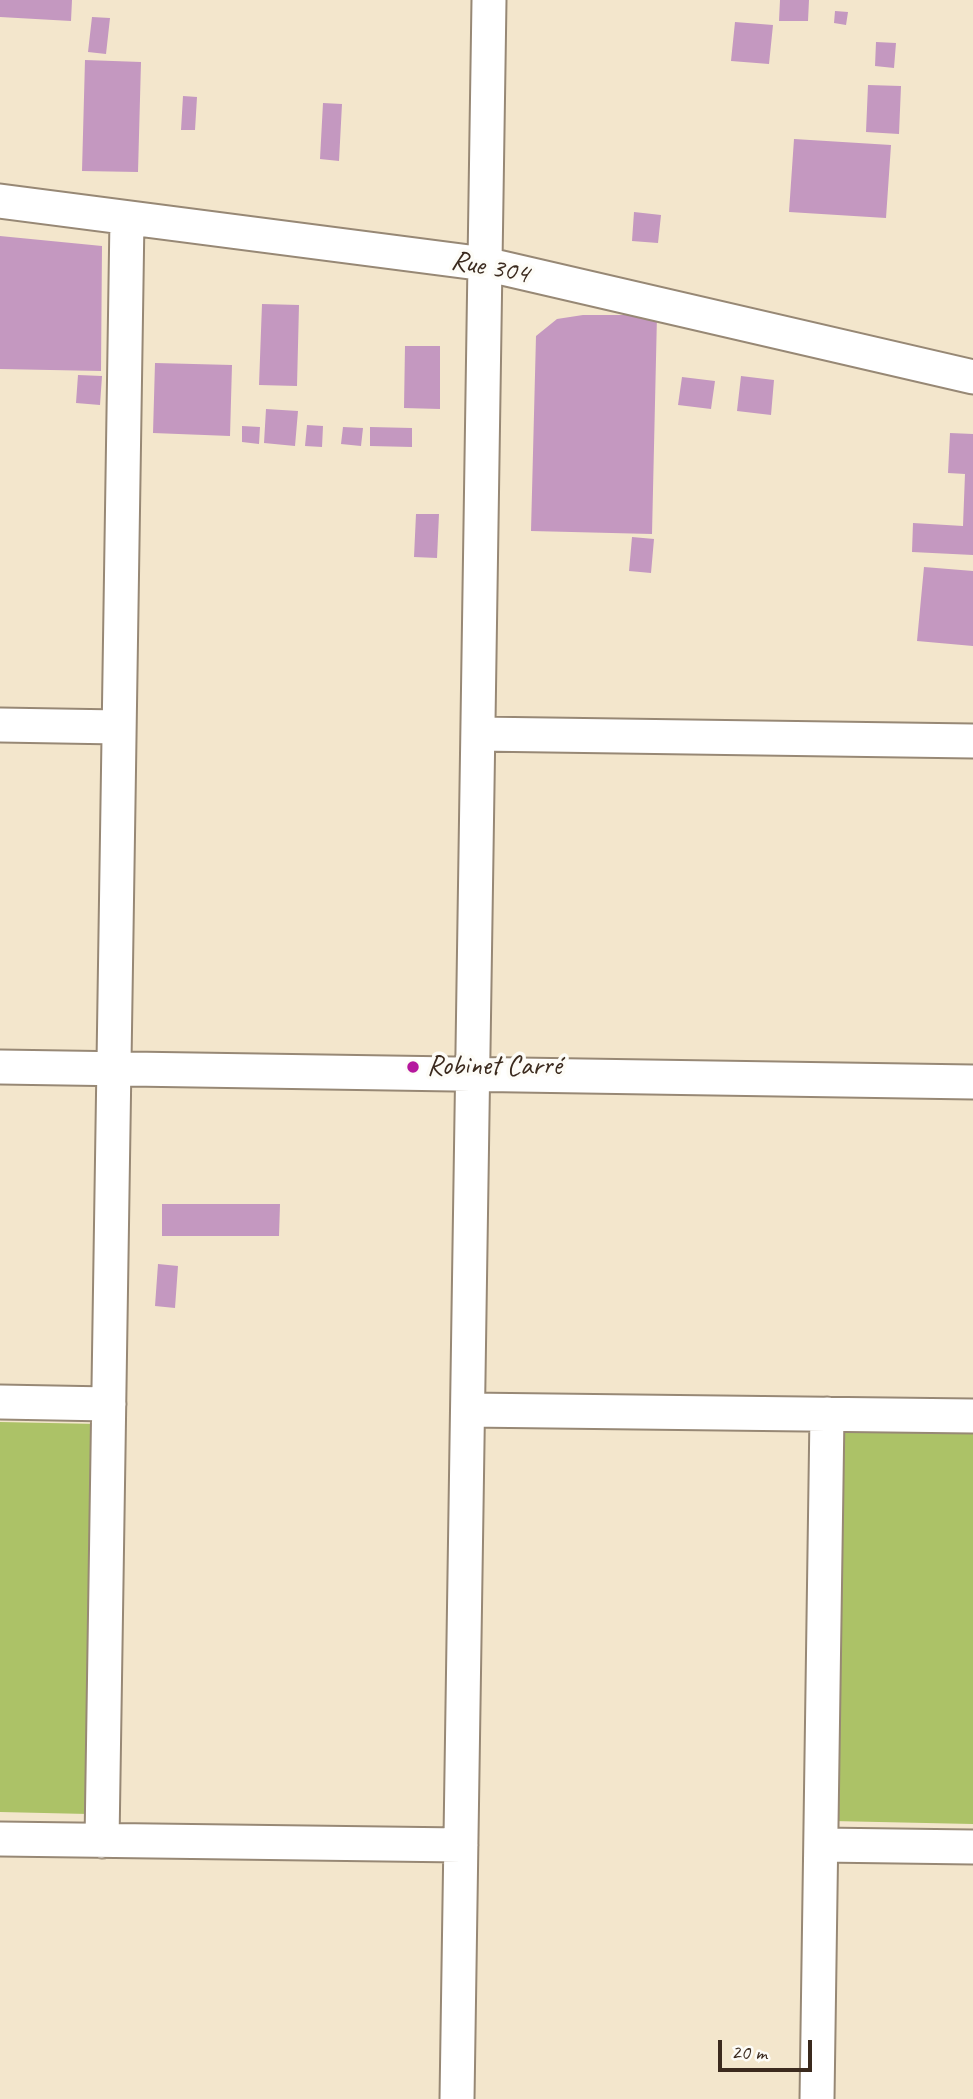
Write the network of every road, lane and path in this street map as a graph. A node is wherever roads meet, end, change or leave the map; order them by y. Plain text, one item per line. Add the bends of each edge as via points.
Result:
1 (489, 0) edge
2 (0, 201) edge
3 (127, 218) junction
4 (485, 264) junction
5 (973, 377) edge
6 (0, 725) edge
7 (119, 727) junction
8 (478, 734) junction
9 (973, 741) edge
10 (0, 1067) edge
11 (114, 1069) junction
12 (473, 1074) junction
13 (973, 1082) edge
14 (0, 1402) edge
15 (109, 1404) junction
16 (468, 1410) junction
17 (827, 1414) junction
18 (973, 1416) edge
19 (0, 1839) edge
20 (102, 1841) junction
21 (461, 1845) junction
22 (821, 1845) junction
23 (973, 1847) edge
24 (457, 2099) edge
25 (817, 2099) edge

1 - 4 street
2 - 3 street, Rue 304
3 - 4 street, Rue 304
3 - 7 street
4 - 5 street, Rue 304
4 - 8 street
6 - 7 street
7 - 11 street
8 - 9 street
8 - 12 street
10 - 11 street
11 - 12 street
11 - 15 street
12 - 13 street
12 - 16 street
14 - 15 street
15 - 20 street
16 - 17 street
16 - 21 street
17 - 18 street
17 - 22 street
19 - 20 street
20 - 21 street
21 - 24 street
22 - 23 street
22 - 25 street

